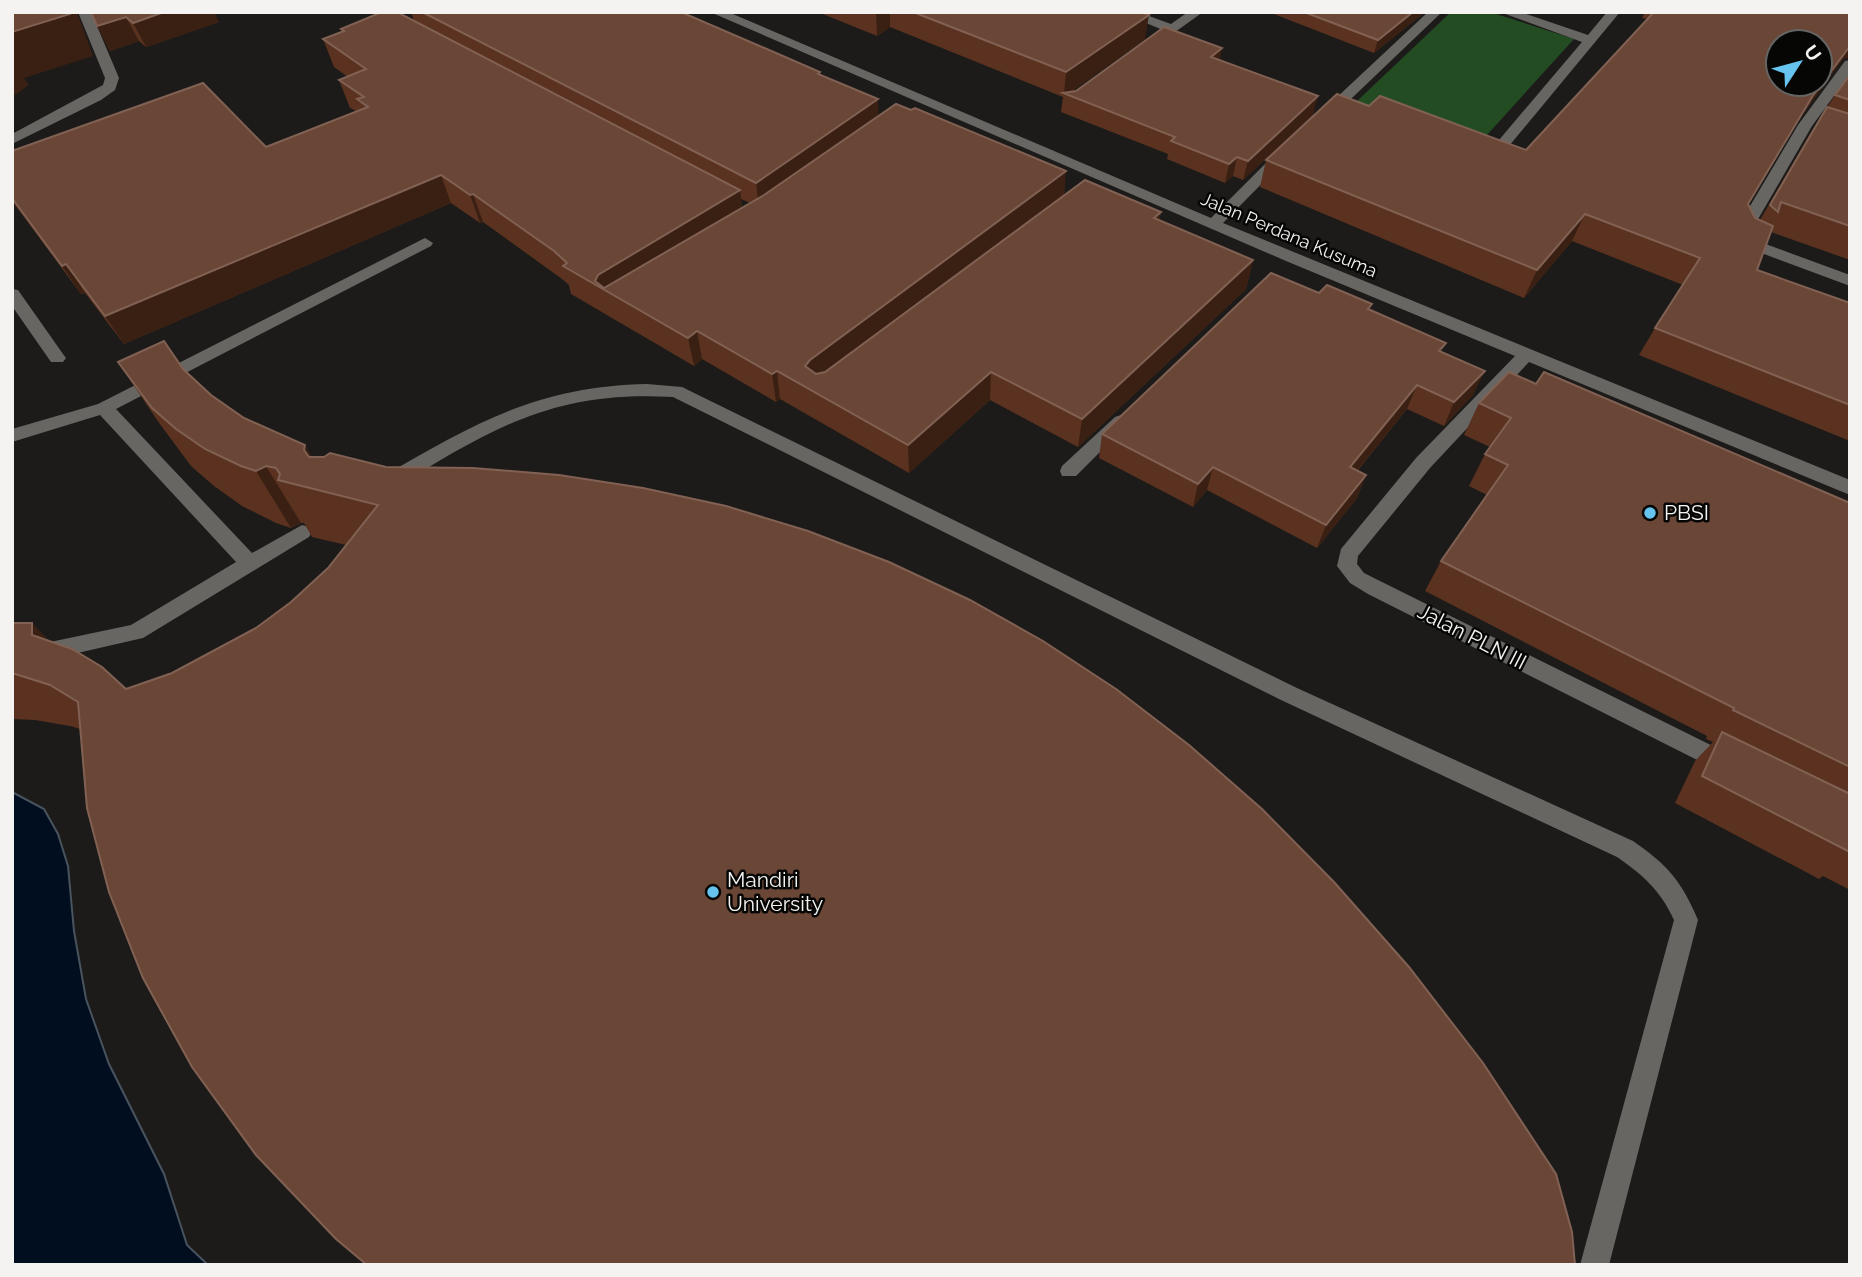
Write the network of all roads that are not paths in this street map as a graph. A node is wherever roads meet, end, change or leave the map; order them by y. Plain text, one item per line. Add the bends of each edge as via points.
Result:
1 (84, 12) edge
2 (716, 12) edge
3 (1125, 12) edge
4 (1197, 12) edge
5 (1436, 12) edge
6 (1506, 12) edge
7 (1614, 12) edge
8 (1172, 29) junction
9 (1590, 40) junction
10 (1141, 52) edge
11 (1850, 64) edge
12 (1315, 125) edge
13 (39, 126) junction
14 (62, 134) edge
15 (12, 140) edge
16 (1504, 143) edge
17 (1295, 144) edge
18 (1214, 223) junction
19 (425, 243) dead end
20 (1293, 258) junction
21 (1277, 272) edge
22 (1850, 281) edge
23 (12, 294) edge
24 (1525, 356) junction
25 (57, 358) dead end
26 (1139, 404) edge
27 (104, 408) junction
28 (12, 436) edge
29 (1069, 471) dead end
30 (1850, 488) edge
31 (371, 492) edge
32 (302, 532) edge
33 (250, 564) junction
34 (12, 659) edge
35 (1751, 776) edge
36 (1594, 1265) edge

1 - 13 street via 112,78 110,87
2 - 18 street, Jalan Perdana Kusuma via 1099,184
3 - 8 street
4 - 8 street
5 - 12 street
6 - 9 street
7 - 9 street
8 - 10 street
9 - 16 street
11 - 22 street via 1742,233 1745,240 1764,250
13 - 14 street
13 - 15 street
17 - 18 street
18 - 20 street, Jalan Perdana Kusuma
19 - 27 street
20 - 21 street
20 - 24 street, Jalan Perdana Kusuma
23 - 25 street
24 - 30 street, Jalan Perdana Kusuma
24 - 35 street, Jalan PLN III via 1423,463 1348,554 1348,566 1357,578 1375,588
26 - 29 street
27 - 28 street
27 - 33 street
31 - 36 street via 439,452 558,399 635,388 677,391 1289,694 1625,849 1657,870 1675,893 1686,920
32 - 33 street
33 - 34 street via 136,632

